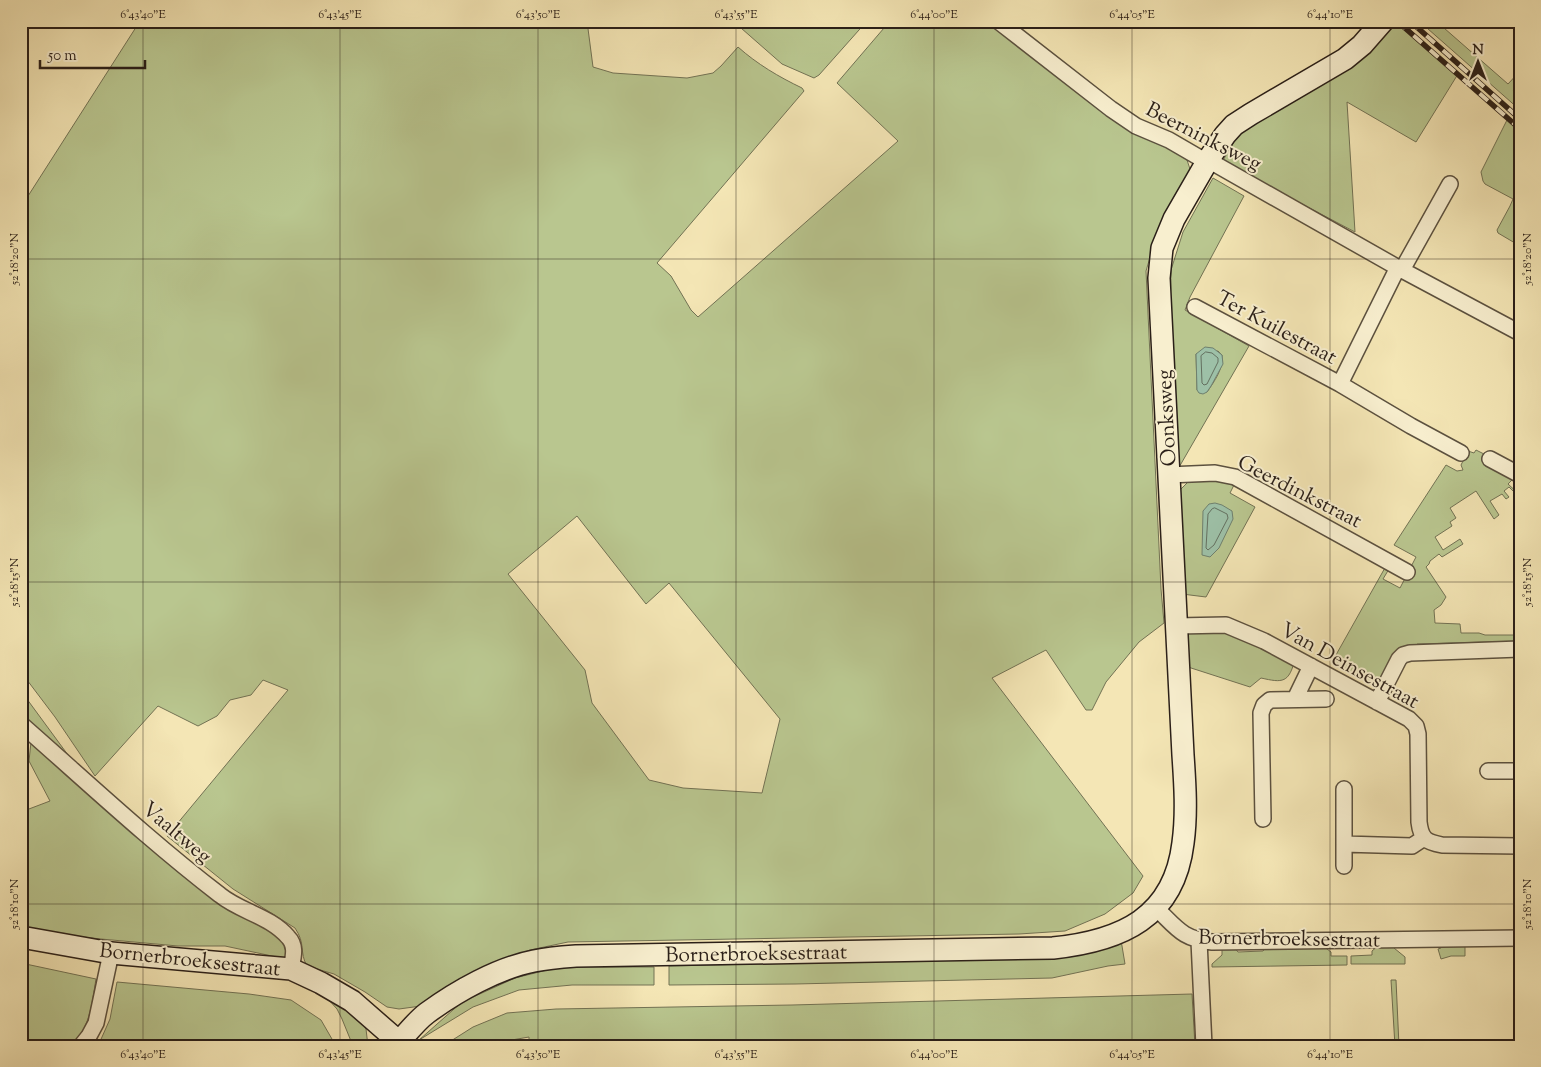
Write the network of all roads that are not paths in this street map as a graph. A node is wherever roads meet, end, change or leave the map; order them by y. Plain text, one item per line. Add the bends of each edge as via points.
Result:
1 (998, 21) edge
2 (1383, 21) edge
3 (1208, 160) junction
4 (1450, 184) dead end
5 (1400, 268) junction
6 (1195, 307) dead end
7 (1519, 331) edge
8 (1340, 384) junction
9 (1462, 454) dead end
10 (1490, 459) dead end
11 (1168, 475) junction
12 (1520, 476) edge
13 (1407, 572) dead end
14 (1176, 626) junction
15 (1520, 649) edge
16 (1311, 666) junction
17 (1295, 699) junction
18 (1326, 699) dead end
19 (1377, 702) junction
20 (21, 724) edge
21 (1488, 771) dead end
22 (1520, 771) edge
23 (1344, 789) dead end
24 (1263, 818) dead end
25 (1424, 838) junction
26 (1344, 844) junction
27 (1520, 846) edge
28 (1344, 866) dead end
29 (1156, 908) junction
30 (21, 937) edge
31 (1520, 938) edge
32 (1199, 940) junction
33 (111, 953) junction
34 (291, 969) junction
35 (397, 1044) edge
36 (81, 1046) edge
37 (1204, 1046) edge

1 - 3 street, Beerninksweg via 1136,126
2 - 3 main road, Oonksweg via 1345,59 1234,125
3 - 5 street, Beerninksweg
3 - 11 main road, Oonksweg via 1174,219 1160,260
4 - 5 street
5 - 7 street, Beerninksweg
5 - 8 street, Ter Kuilestraat
6 - 8 street, Ter Kuilestraat
8 - 9 street, Ter Kuilestraat
10 - 12 street
11 - 13 street, Geerdinkstraat via 1216,473 1235,477
11 - 14 main road, Oonksweg
14 - 16 street, Van Deinsestraat via 1226,626 1264,641
14 - 29 main road, Oonksweg via 1185,821 1177,872
15 - 19 street via 1403,655
16 - 17 street
16 - 19 street, Van Deinsestraat
17 - 18 street
17 - 24 street via 1270,700 1264,705
19 - 25 street, Van Deinsestraat via 1416,726 1419,822
20 - 34 street, Vaaltweg via 222,897 289,937 294,944
21 - 22 street
23 - 26 street
25 - 26 street via 1412,846
25 - 27 street via 1442,845
26 - 28 street
29 - 32 street, Bornerbroeksestraat via 1184,935
29 - 35 main road, Bornerbroeksestraat via 1141,921 1108,938 1053,948 576,956 533,961 495,974 455,995 427,1013
30 - 33 main road, Bornerbroeksestraat
31 - 32 street, Bornerbroeksestraat
32 - 37 street
33 - 34 main road, Bornerbroeksestraat
33 - 36 street via 96,1022
34 - 35 main road, Bornerbroeksestraat via 352,1001

